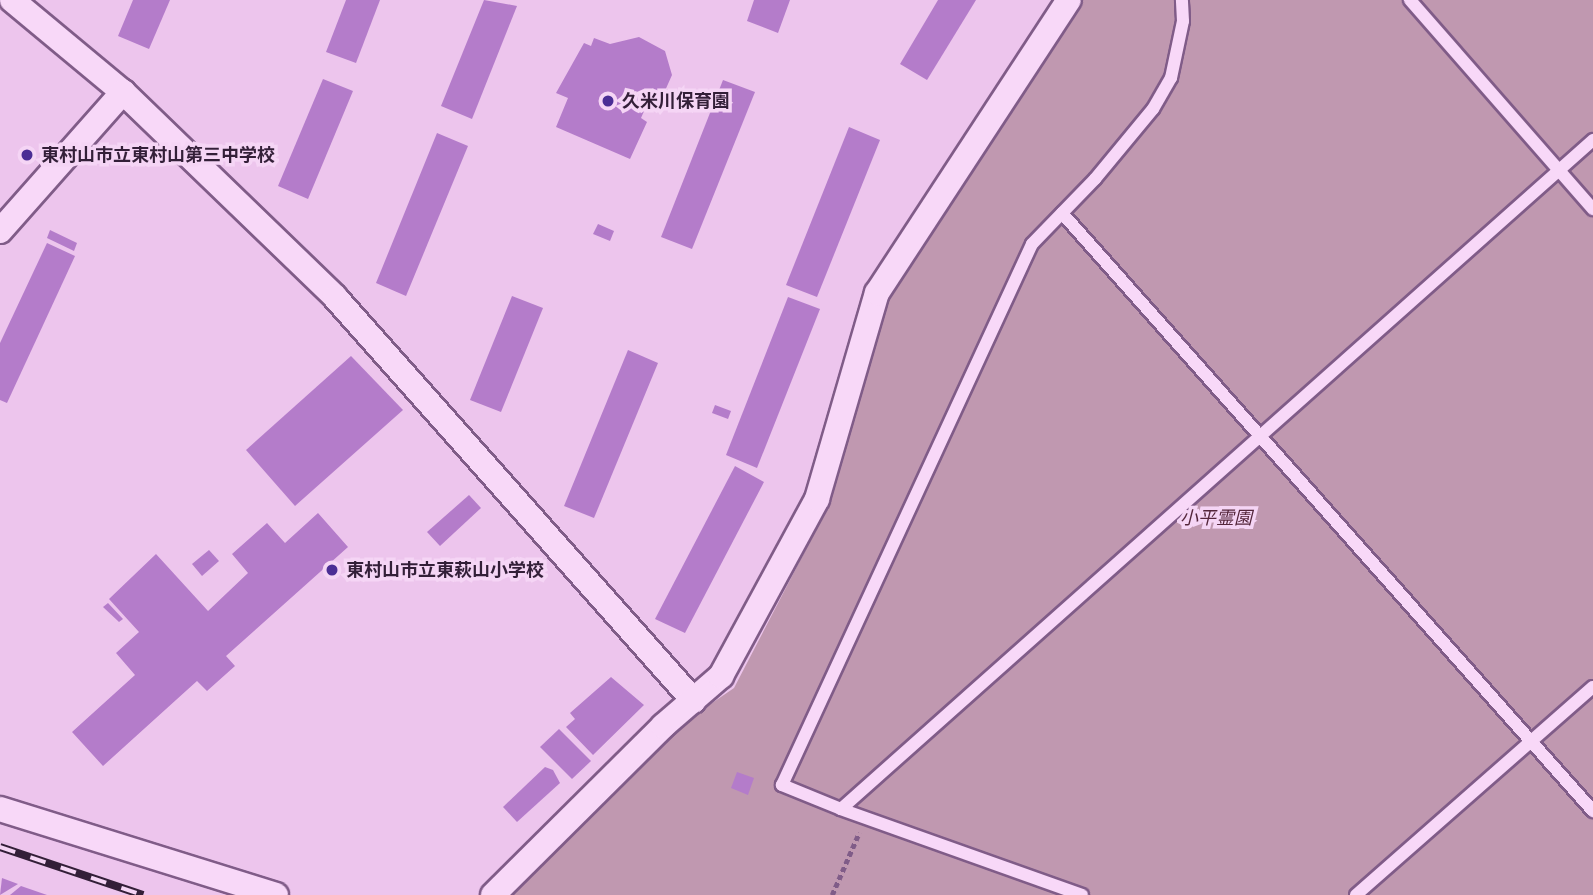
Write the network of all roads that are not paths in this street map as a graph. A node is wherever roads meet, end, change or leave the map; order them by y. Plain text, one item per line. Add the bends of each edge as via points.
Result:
1 (12, 0) edge
2 (1069, 0) edge
3 (1182, 0) edge
4 (1410, 0) edge
5 (123, 92) junction
6 (1593, 140) edge
7 (1559, 170) junction
8 (1593, 209) edge
9 (1062, 213) junction
10 (0, 231) edge
11 (1261, 439) junction
12 (1593, 687) edge
13 (694, 701) junction
14 (1532, 741) junction
15 (0, 809) edge
16 (841, 809) junction
17 (1593, 811) edge
18 (276, 895) edge
19 (493, 895) edge
20 (1082, 895) edge
21 (1356, 895) edge

1 - 5 street
2 - 13 street via 877,293 817,499 722,676
3 - 9 lane via 1183,21 1171,78 1153,109
4 - 7 lane
5 - 10 street
5 - 13 street via 335,297
6 - 7 lane
7 - 8 lane
7 - 11 lane
9 - 11 lane
9 - 16 lane via 1032,244 782,785
11 - 14 lane
11 - 16 lane
12 - 14 lane
13 - 19 street
14 - 17 lane
14 - 21 lane
15 - 18 street
16 - 20 lane

